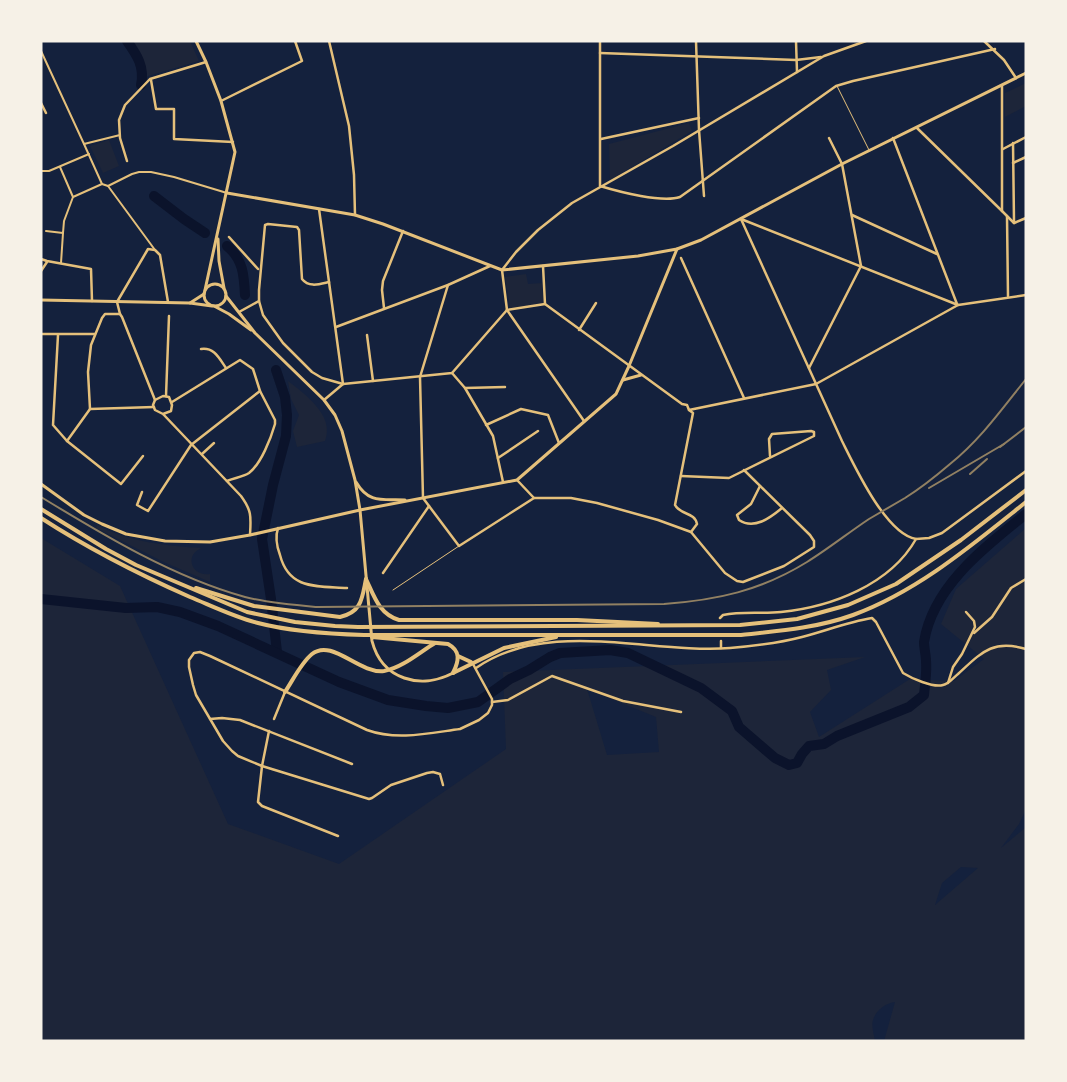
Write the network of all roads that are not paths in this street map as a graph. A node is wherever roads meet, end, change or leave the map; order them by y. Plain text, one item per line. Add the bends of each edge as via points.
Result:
1 (196, 41) edge
2 (295, 41) edge
3 (329, 41) edge
4 (600, 41) edge
5 (696, 41) edge
6 (796, 41) edge
7 (866, 41) edge
8 (984, 41) edge
9 (995, 50) junction
10 (41, 51) edge
11 (600, 53) junction
12 (824, 56) junction
13 (696, 57) junction
14 (796, 60) junction
15 (206, 62) junction
16 (797, 72) junction
17 (1026, 74) edge
18 (1016, 78) junction
19 (150, 79) junction
20 (836, 86) junction
21 (1002, 86) junction
22 (221, 101) junction
23 (41, 103) edge
24 (46, 113) dead end
25 (699, 118) junction
26 (916, 127) junction
27 (700, 130) junction
28 (120, 135) junction
29 (1026, 136) edge
30 (829, 138) dead end
31 (893, 138) junction
32 (600, 139) junction
33 (233, 142) junction
34 (84, 144) junction
35 (1013, 144) junction
36 (1003, 149) junction
37 (869, 150) junction
38 (89, 154) junction
39 (1026, 157) edge
40 (127, 161) dead end
41 (842, 164) junction
42 (1013, 164) junction
43 (60, 167) junction
44 (41, 170) edge
45 (703, 180) junction
46 (102, 184) junction
47 (108, 186) junction
48 (600, 186) junction
49 (227, 193) junction
50 (704, 196) dead end
51 (73, 197) junction
52 (319, 209) junction
53 (1002, 211) junction
54 (852, 214) junction
55 (355, 215) junction
56 (1007, 216) junction
57 (1026, 218) edge
58 (741, 219) junction
59 (1014, 223) junction
60 (46, 231) dead end
61 (403, 232) junction
62 (62, 233) junction
63 (218, 234) junction
64 (229, 236) dead end
65 (677, 249) junction
66 (155, 250) junction
67 (937, 254) junction
68 (681, 258) dead end
69 (41, 259) edge
70 (47, 261) junction
71 (61, 264) junction
72 (490, 266) junction
73 (543, 266) junction
74 (862, 266) junction
75 (259, 270) junction
76 (502, 270) junction
77 (41, 271) edge
78 (329, 282) junction
79 (448, 285) junction
80 (225, 291) junction
81 (204, 292) junction
82 (1026, 295) edge
83 (226, 296) junction
84 (1008, 296) junction
85 (41, 300) edge
86 (92, 301) junction
87 (259, 301) junction
88 (117, 302) junction
89 (168, 302) junction
90 (190, 303) junction
91 (596, 303) dead end
92 (545, 304) junction
93 (958, 305) junction
94 (213, 306) junction
95 (384, 308) junction
96 (507, 310) junction
97 (238, 312) junction
98 (120, 314) junction
99 (169, 316) dead end
100 (336, 326) junction
101 (579, 330) junction
102 (255, 333) junction
103 (41, 334) edge
104 (95, 334) junction
105 (58, 335) junction
106 (367, 335) dead end
107 (200, 349) dead end
108 (629, 366) junction
109 (226, 368) junction
110 (809, 368) junction
111 (452, 373) junction
112 (641, 375) junction
113 (420, 377) junction
114 (623, 380) junction
115 (373, 381) junction
116 (343, 384) junction
117 (816, 384) junction
118 (465, 388) junction
119 (505, 388) dead end
120 (260, 391) junction
121 (166, 396) junction
122 (744, 398) junction
123 (155, 400) junction
124 (324, 400) junction
125 (172, 402) junction
126 (154, 407) junction
127 (90, 409) junction
128 (689, 410) junction
129 (163, 414) junction
130 (584, 421) junction
131 (486, 424) junction
132 (538, 431) dead end
133 (67, 441) junction
134 (214, 443) dead end
135 (559, 443) junction
136 (191, 445) junction
137 (202, 454) junction
138 (143, 456) dead end
139 (770, 456) junction
140 (498, 458) junction
141 (744, 470) junction
142 (1026, 471) edge
143 (681, 476) junction
144 (355, 480) junction
145 (517, 480) junction
146 (227, 481) junction
147 (503, 482) junction
148 (41, 484) edge
149 (760, 486) junction
150 (1026, 490) edge
151 (142, 492) dead end
152 (423, 498) junction
153 (534, 498) junction
154 (410, 500) junction
155 (1026, 502) edge
156 (429, 506) junction
157 (782, 508) junction
158 (41, 509) edge
159 (360, 510) junction
160 (41, 518) edge
161 (278, 528) junction
162 (691, 532) junction
163 (250, 535) junction
164 (916, 539) junction
165 (459, 546) junction
166 (382, 573) dead end
167 (161, 576) junction
168 (366, 579) junction
169 (1026, 579) edge
170 (347, 588) dead end
171 (393, 590) dead end
172 (966, 612) dead end
173 (720, 618) dead end
174 (695, 626) junction
175 (338, 634) junction
176 (972, 634) junction
177 (568, 635) junction
178 (721, 641) dead end
179 (435, 643) junction
180 (721, 648) junction
181 (1026, 649) edge
182 (458, 656) junction
183 (472, 662) junction
184 (476, 668) junction
185 (453, 673) junction
186 (948, 683) junction
187 (285, 692) junction
188 (492, 701) junction
189 (681, 712) dead end
190 (210, 719) junction
191 (274, 719) dead end
192 (269, 731) junction
193 (352, 764) dead end
194 (262, 766) junction
195 (444, 785) dead end
196 (338, 836) dead end

1 - 15 street
2 - 22 street via 302,61
3 - 55 street via 349,127
4 - 11 street
5 - 13 street
6 - 14 street
7 - 12 street
8 - 9 street
9 - 18 street
9 - 20 street
10 - 34 street
11 - 13 street
11 - 32 street
12 - 14 street
12 - 16 street
13 - 14 street
13 - 25 street
14 - 16 street
15 - 19 street
15 - 22 street
16 - 27 street
17 - 18 street
18 - 21 street
19 - 28 street via 125,105 118,120
19 - 33 street via 156,109 174,109 174,139
20 - 37 lane
20 - 45 street
21 - 26 street
21 - 36 street
22 - 33 street
23 - 24 street
25 - 27 street
25 - 32 street
26 - 31 street
26 - 53 street
27 - 45 street
27 - 48 street
28 - 34 street
28 - 40 street
29 - 35 street
30 - 41 street
31 - 37 street
31 - 67 street
32 - 48 street
33 - 49 street via 235,152
34 - 38 street
35 - 36 street
35 - 42 street
36 - 53 street
37 - 41 street
38 - 43 street
38 - 46 street
39 - 42 street
41 - 54 street
41 - 58 street
42 - 59 street
43 - 44 street
43 - 51 street
45 - 48 street via 672,200
45 - 50 street
46 - 47 street
46 - 51 street
47 - 49 street via 132,174 151,172
47 - 66 street
48 - 76 street via 556,214
49 - 52 street
49 - 63 street
51 - 62 street
52 - 55 street
52 - 78 street
53 - 56 street
54 - 67 street
54 - 74 street
55 - 61 street
56 - 59 street
56 - 84 street
57 - 59 street
58 - 65 street
58 - 74 street
58 - 110 street
60 - 62 street
61 - 72 street
61 - 95 street via 383,281
62 - 71 street
63 - 80 street
63 - 81 street
64 - 75 street
65 - 73 street
65 - 108 street
66 - 88 street via 145,252
66 - 89 street via 160,255
67 - 93 street
68 - 122 street
69 - 70 street
70 - 71 street
70 - 77 street
71 - 86 street via 91,269
72 - 76 street
72 - 79 street
73 - 76 street
73 - 92 street
74 - 93 street
74 - 110 street
75 - 78 street via 264,225 297,228 302,279 310,285
75 - 87 street
76 - 96 street
78 - 100 street
79 - 95 street
79 - 113 street
80 - 81 street via 215,284
80 - 83 street
81 - 90 street
81 - 94 street via 206,301
82 - 84 street
83 - 94 street via 222,303
83 - 97 street
84 - 93 street
85 - 86 street
86 - 88 street
87 - 97 street
87 - 116 street via 272,329 312,372
88 - 89 street
88 - 98 street
89 - 90 street
90 - 94 street
91 - 101 street
92 - 96 street
92 - 101 street
93 - 117 street
94 - 102 street
95 - 100 street
96 - 111 street
96 - 130 street
97 - 102 street
98 - 104 street via 105,314
98 - 123 street
99 - 121 street
100 - 116 street
101 - 108 street
102 - 124 street
103 - 105 street
104 - 105 street
104 - 127 street via 88,367
105 - 133 street via 52,426
106 - 115 street
107 - 109 street via 214,351
108 - 112 street
108 - 114 street
109 - 120 street via 243,361 253,369
109 - 125 street
110 - 117 street
111 - 113 street
111 - 118 street
112 - 114 street
112 - 128 street via 687,405
113 - 115 street
113 - 152 street
114 - 130 street via 616,394
115 - 116 street
116 - 124 street
117 - 122 street
117 - 164 street via 874,500 896,529 908,538
118 - 119 street
118 - 131 street
120 - 136 street
120 - 146 street via 275,420 274,428 255,468
121 - 123 street
121 - 125 street
122 - 128 street
123 - 126 street
124 - 144 street via 342,431
125 - 129 street via 171,411
126 - 127 street
126 - 129 street
127 - 133 street
128 - 143 street via 693,413
129 - 136 street
130 - 135 street
131 - 135 street via 521,409 548,415
131 - 140 street via 493,436
132 - 140 street
133 - 138 street via 120,484
134 - 137 street
135 - 145 street
136 - 137 street
136 - 151 street via 148,511 136,505
137 - 146 street
139 - 139 street via 814,436 814,432 772,434 769,439
139 - 141 street
140 - 147 street
141 - 143 street via 728,478
141 - 149 street
142 - 164 street via 942,533
143 - 162 street via 675,504 680,511 697,520
144 - 154 street via 368,497
144 - 159 street
145 - 147 street
145 - 153 street
146 - 163 street via 249,508
147 - 152 street
148 - 163 street via 84,514 126,534 187,542 216,542
149 - 157 street
149 - 157 street via 751,504 737,515 739,520 759,523
150 - 174 main road via 962,540 896,584 848,605 797,619
152 - 154 street
152 - 156 street
153 - 162 street via 571,498 597,503
153 - 165 street
154 - 159 street
155 - 177 main road via 970,547 902,593 853,615 798,630 741,635
156 - 165 street
156 - 166 street
157 - 162 street via 810,535 814,547 784,566 743,582 725,573
158 - 167 main road via 106,549
159 - 161 street
159 - 168 street
160 - 175 main road via 136,573 232,614 260,624
161 - 163 street
161 - 170 street via 276,533 282,564 292,578 309,585
164 - 173 street via 908,553 888,572 833,601 782,612 733,613
165 - 171 lane
167 - 168 main road via 260,607 340,617 354,612 359,605
167 - 174 main road via 261,616 312,624 351,627
168 - 174 main road via 384,611 399,620 601,620
168 - 185 street via 373,644 387,667 416,681 433,681
169 - 176 street via 1012,588 992,617
172 - 176 street via 976,626
175 - 177 main road
175 - 179 main road
176 - 186 street via 953,667
177 - 183 main road via 515,644
178 - 180 street
179 - 182 main road via 451,646
179 - 187 main road via 386,671 364,668 331,650 318,650 306,660
180 - 184 street via 580,641 534,644 499,654
180 - 186 street via 783,641 872,618 903,673 933,685
181 - 186 street via 991,648
182 - 183 main road
182 - 185 main road
183 - 184 street
183 - 185 main road
184 - 188 street
187 - 188 street via 367,730 390,736 460,729 484,717 491,709
187 - 190 street via 210,656 194,653 189,667 192,685
187 - 191 street
188 - 189 street via 508,700 552,676 623,701
190 - 192 street via 240,720
190 - 194 street via 232,751
192 - 193 street
192 - 194 street
194 - 195 street via 369,799 390,785 427,773 440,774
194 - 196 street via 260,805

